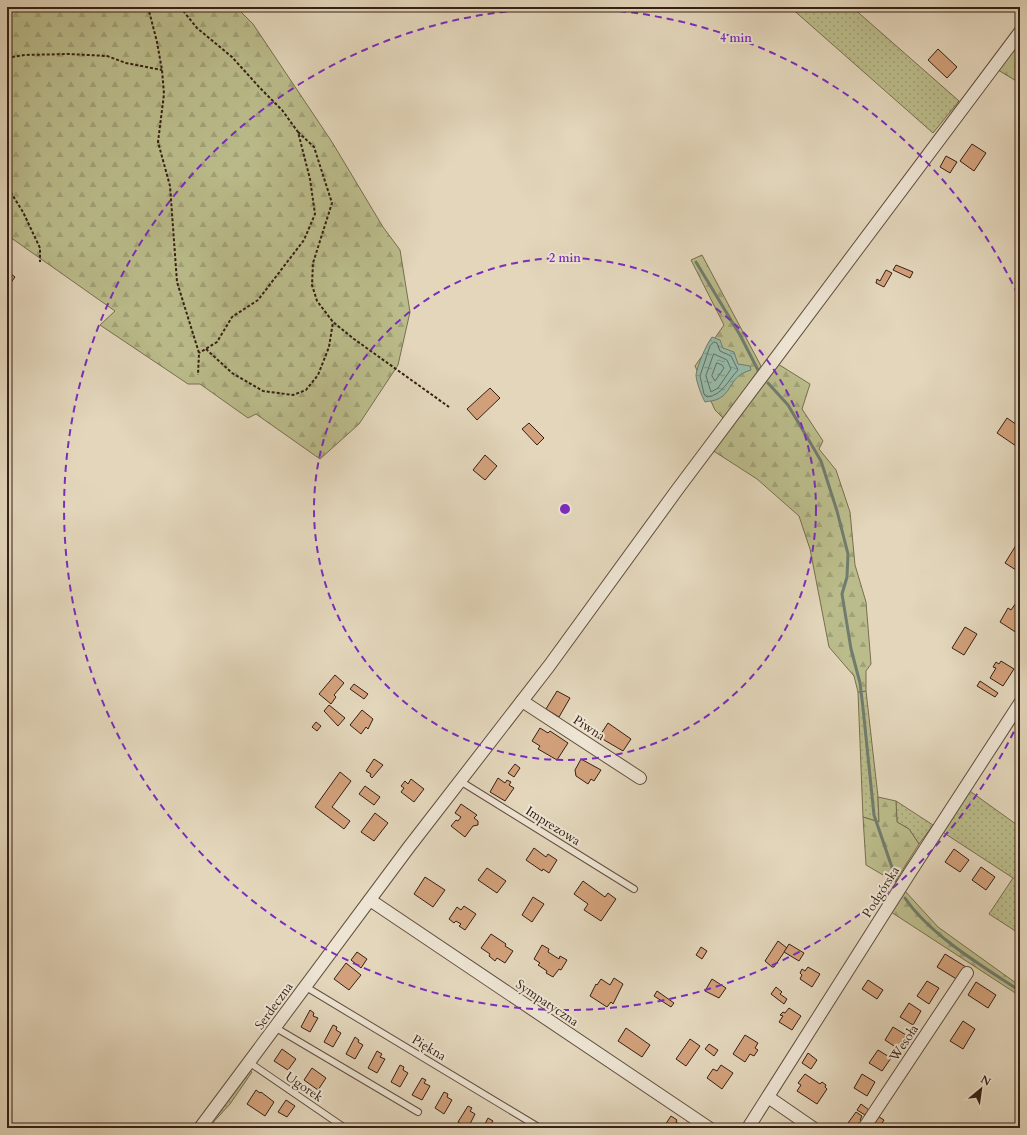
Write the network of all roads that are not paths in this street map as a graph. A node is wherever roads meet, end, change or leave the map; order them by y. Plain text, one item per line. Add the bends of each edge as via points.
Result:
1 (1020, 32) edge
2 (522, 701) junction
3 (1020, 703) edge
4 (640, 778) dead end
5 (460, 781) junction
6 (634, 889) dead end
7 (370, 900) junction
8 (967, 973) dead end
9 (306, 987) junction
10 (276, 1028) junction
11 (250, 1063) junction
12 (768, 1097) junction
13 (418, 1112) dead end
14 (200, 1128) edge
15 (346, 1128) edge
16 (540, 1128) edge
17 (709, 1128) edge
18 (748, 1128) edge
19 (813, 1128) edge
20 (864, 1128) edge

1 - 2 street, Serdeczna
2 - 4 street, Piwna
2 - 5 street, Serdeczna
3 - 12 street, Podgórska
5 - 6 lane, Imprezowa
5 - 7 street, Serdeczna
7 - 9 street, Serdeczna
7 - 17 street, Sympatyczna
8 - 20 street, Wesoła
9 - 10 street, Serdeczna
9 - 16 lane, Piękna
10 - 11 street, Serdeczna
10 - 13 lane
11 - 14 street, Serdeczna
11 - 15 lane, Ugorek
12 - 18 street, Podgórska
12 - 19 street

